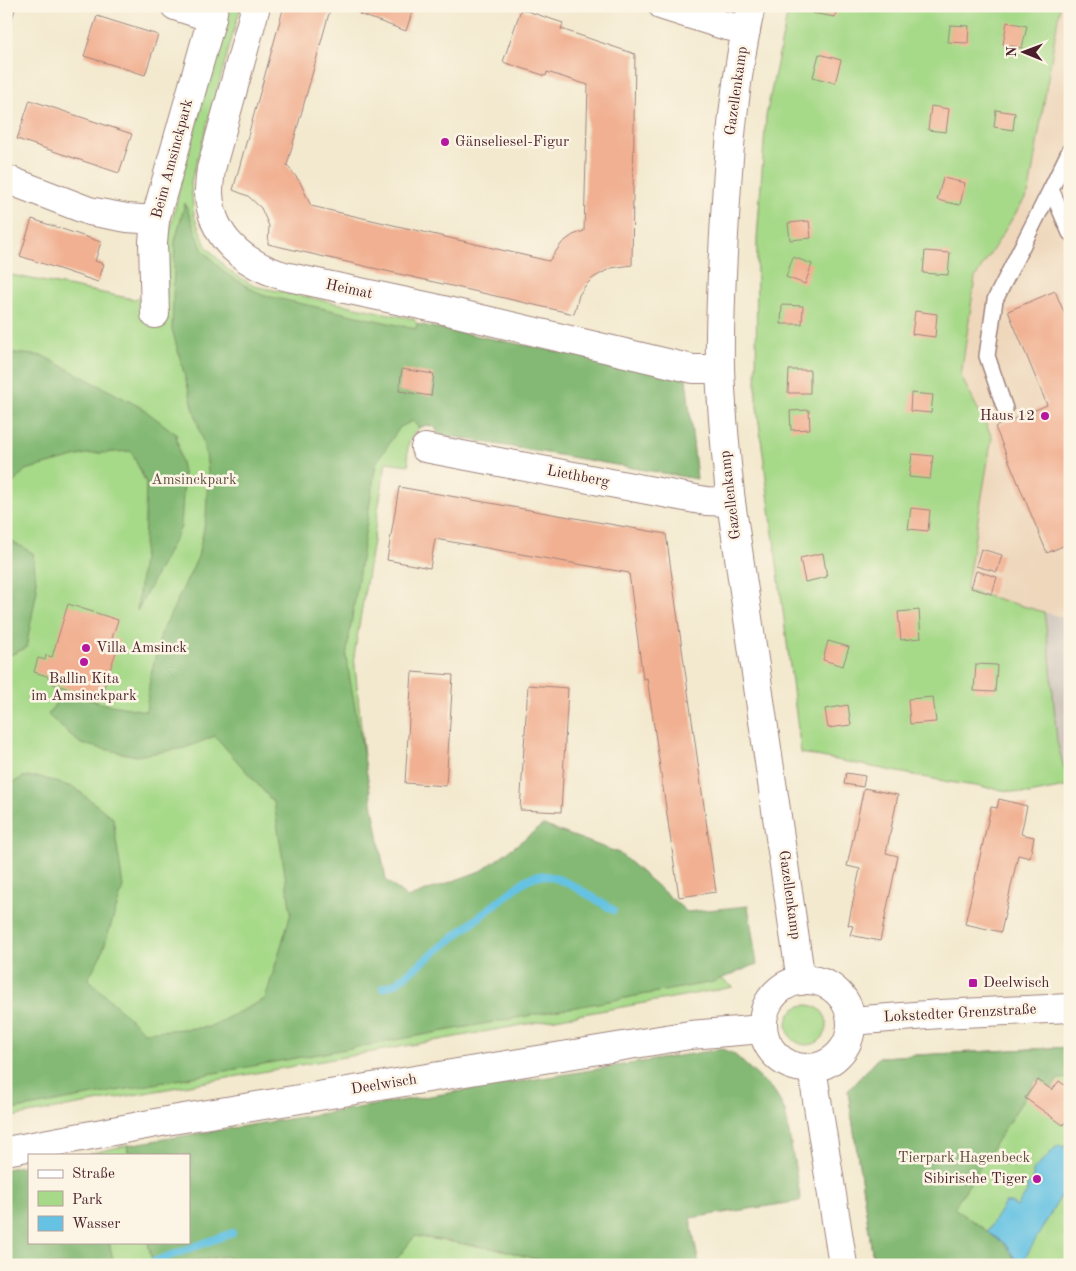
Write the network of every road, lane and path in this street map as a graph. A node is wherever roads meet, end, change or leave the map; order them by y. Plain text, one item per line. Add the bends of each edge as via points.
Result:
1 (175, 6) edge
2 (256, 6) edge
3 (664, 6) edge
4 (213, 12) edge
5 (749, 18) edge
6 (1070, 150) edge
7 (6, 179) edge
8 (1051, 189) junction
9 (155, 220) junction
10 (1070, 233) edge
11 (155, 314) dead end
12 (720, 369) junction
13 (1005, 409) dead end
14 (425, 448) dead end
15 (731, 502) junction
16 (801, 981) junction
17 (1070, 1008) edge
18 (851, 1021) junction
19 (764, 1029) junction
20 (812, 1068) junction
21 (6, 1151) edge
22 (843, 1265) edge

1 - 4 street
2 - 12 street, Heimat via 211,169 209,193 221,232 246,260 284,276 693,368
3 - 5 street via 723,25
4 - 9 street, Beim Amsinckpark
5 - 12 street, Gazellenkamp via 732,114 728,158
6 - 8 lane
7 - 9 street via 90,211
8 - 10 lane
8 - 13 lane via 995,300 987,356
9 - 11 street, Beim Amsinckpark
12 - 15 street, Gazellenkamp
14 - 15 street, Liethberg via 706,501
15 - 16 street, Gazellenkamp
16 - 18 street via 819,982 835,990 846,1004
16 - 19 street via 785,986 773,997 765,1012
17 - 18 street, Lokstedter Grenzstraße
18 - 20 street via 849,1038 841,1052 832,1060
19 - 20 street via 769,1046 780,1058 795,1066
19 - 21 street, Deelwisch via 670,1038 172,1120
20 - 22 street

